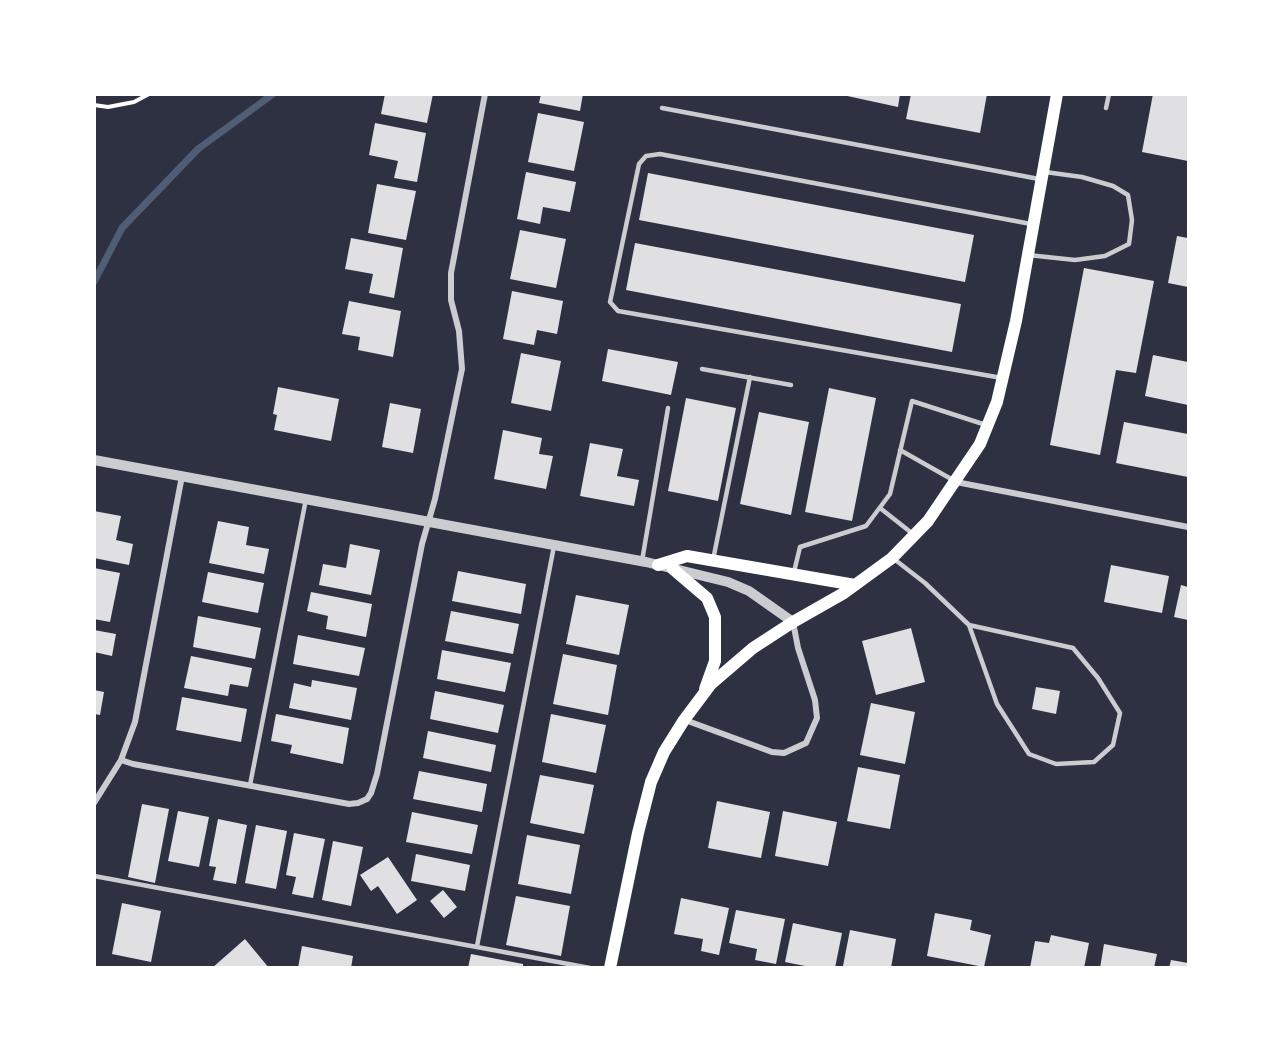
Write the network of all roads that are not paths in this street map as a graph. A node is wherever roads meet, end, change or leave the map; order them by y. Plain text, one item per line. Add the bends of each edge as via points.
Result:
1 (485, 94) edge
2 (1057, 94) edge
3 (1109, 94) edge
4 (662, 108) dead end
5 (1106, 108) dead end
6 (1042, 176) junction
7 (1034, 225) junction
8 (1028, 255) junction
9 (702, 369) dead end
10 (750, 377) junction
11 (1002, 378) junction
12 (790, 385) dead end
13 (668, 408) dead end
14 (987, 425) junction
15 (900, 450) junction
16 (94, 460) edge
17 (182, 476) junction
18 (956, 482) junction
19 (306, 499) junction
20 (879, 508) junction
21 (429, 522) junction
22 (1188, 527) edge
23 (914, 534) junction
24 (554, 545) junction
25 (892, 558) junction
26 (713, 560) junction
27 (642, 561) junction
28 (658, 565) junction
29 (673, 569) junction
30 (793, 574) junction
31 (855, 585) junction
32 (793, 622) junction
33 (969, 625) junction
34 (703, 695) junction
35 (684, 720) junction
36 (121, 760) junction
37 (250, 785) junction
38 (94, 803) edge
39 (94, 876) edge
40 (477, 946) junction
41 (590, 968) edge
42 (610, 968) edge

1 - 21 street via 451,273 451,300 459,331 462,369
2 - 6 main road
3 - 5 lane
4 - 6 lane
6 - 7 main road
6 - 8 lane via 1082,177 1128,195 1132,220 1129,244 1105,256 1075,260
7 - 8 main road
7 - 11 lane via 660,154 646,156 639,164 610,302 618,311
8 - 11 main road
9 - 10 lane
10 - 12 lane
10 - 26 lane
11 - 14 main road
13 - 27 lane
14 - 15 lane via 912,401
14 - 18 main road
15 - 18 lane
15 - 20 lane via 890,494
16 - 17 street
17 - 19 street
17 - 36 street via 135,722
18 - 22 street
18 - 23 main road
19 - 21 street
19 - 37 lane
20 - 23 lane
20 - 30 lane via 866,526 800,547
21 - 24 street
21 - 37 street via 371,793 366,799 349,804
23 - 25 main road
24 - 27 street
24 - 40 lane
25 - 31 main road
25 - 33 lane
26 - 28 main road via 687,556
26 - 30 main road
27 - 28 street
28 - 29 street
29 - 32 street via 749,591
29 - 34 main road via 707,598 715,617 715,661
30 - 31 main road
31 - 32 main road
32 - 34 main road via 753,648
32 - 35 street via 817,718 806,743 784,753 772,752
33 - 33 lane via 997,704 1029,754 1056,764 1094,762 1113,745 1120,713 1073,648
34 - 35 main road
35 - 42 main road via 651,782
36 - 37 street
36 - 38 street
39 - 40 lane
40 - 41 lane

